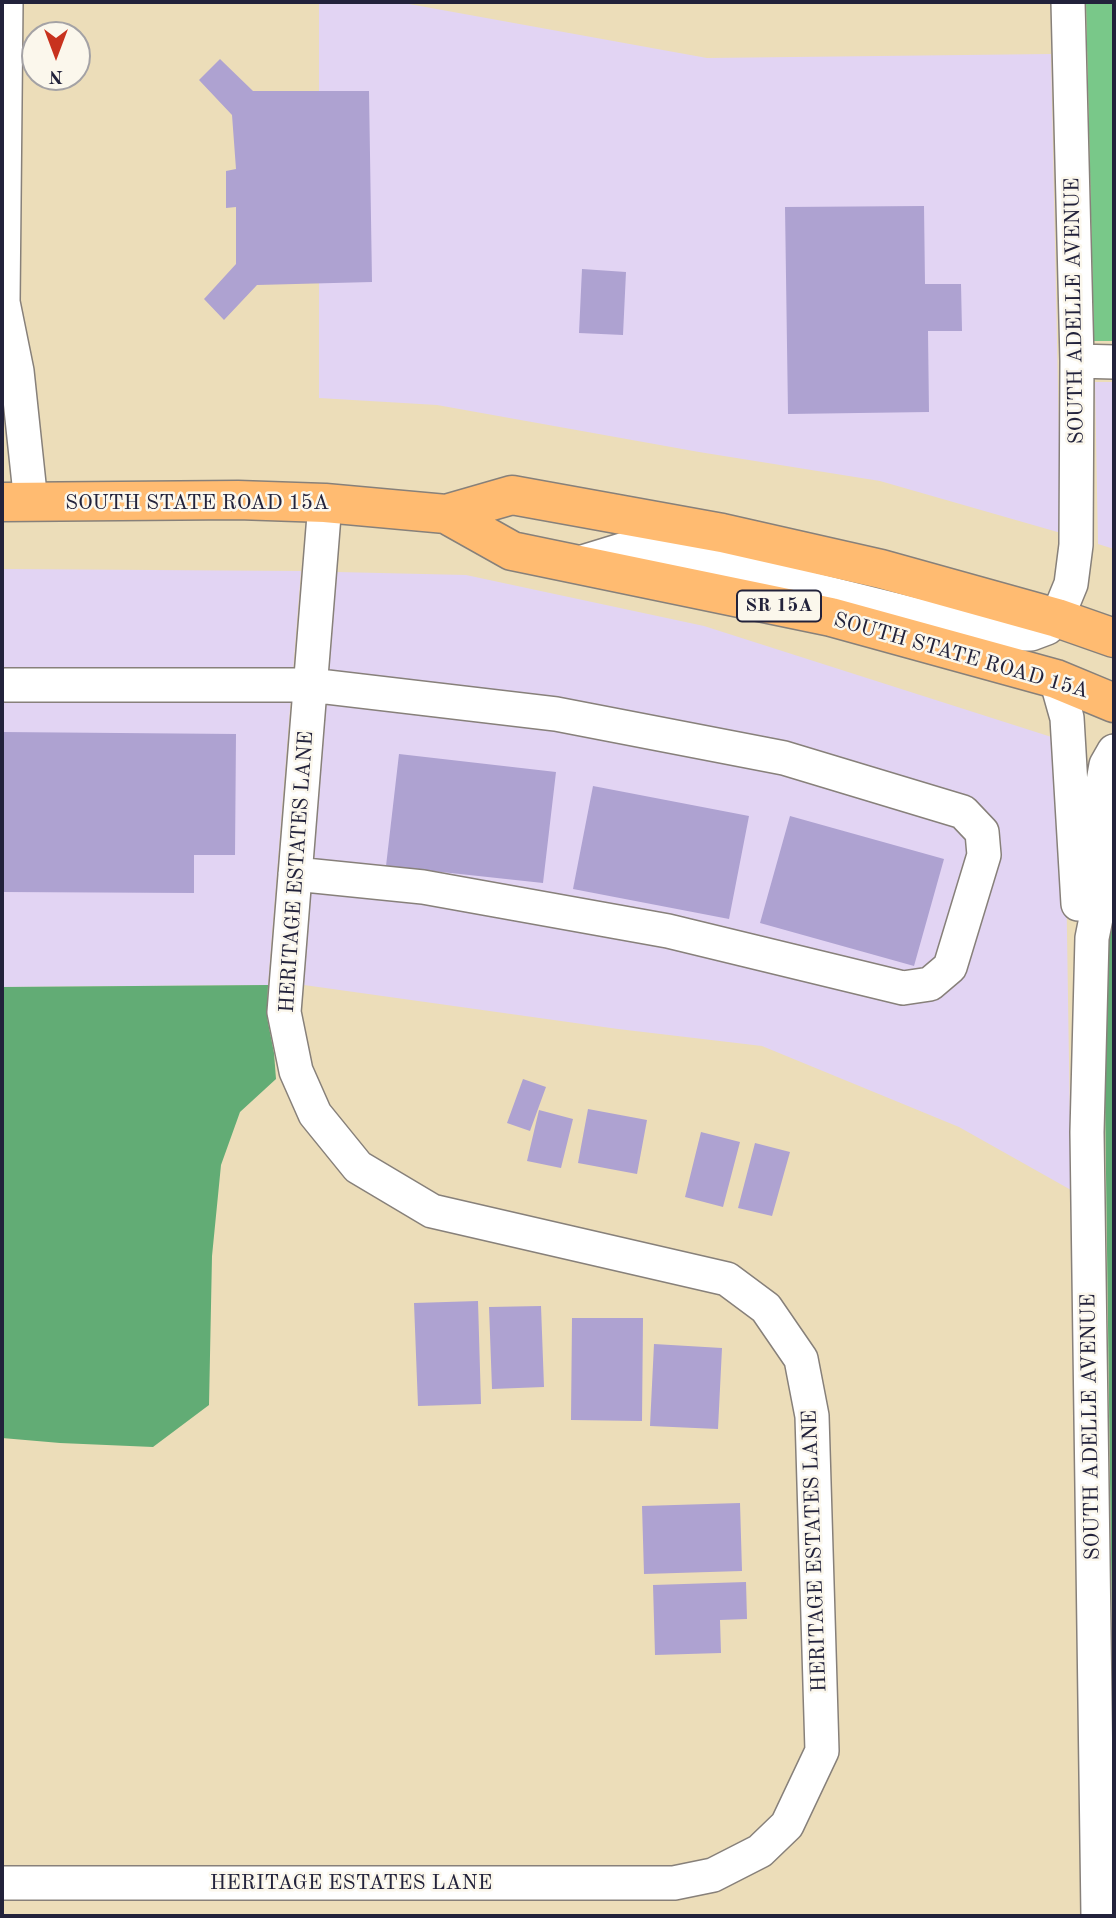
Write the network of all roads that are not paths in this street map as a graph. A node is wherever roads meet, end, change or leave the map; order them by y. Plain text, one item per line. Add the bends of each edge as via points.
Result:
1 (6, 2) edge
2 (1068, 2) edge
3 (1077, 361) junction
4 (1114, 362) edge
5 (16, 502) edge
6 (325, 503) junction
7 (446, 514) junction
8 (576, 565) junction
9 (1057, 618) junction
10 (1114, 638) edge
11 (1056, 679) junction
12 (5, 685) dead end
13 (310, 685) junction
14 (1114, 703) edge
15 (1114, 751) edge
16 (295, 874) junction
17 (1092, 938) junction
18 (1101, 1133) edge
19 (2, 1883) edge
20 (1098, 1916) edge

1 - 5 street via 3,302 18,371
2 - 3 street, SOUTH ADELLE AVENUE
3 - 4 street
3 - 9 street, SOUTH ADELLE AVENUE via 1076,545 1070,584
5 - 6 highway, SOUTH STATE ROAD 15A / SR 15A
6 - 7 highway, SOUTH STATE ROAD 15A / SR 15A
6 - 13 street, HERITAGE ESTATES LANE
7 - 8 highway, SOUTH STATE ROAD 15A / SR 15A via 512,551
7 - 9 highway, SOUTH STATE ROAD 15A / SR 15A via 512,495 842,560
8 - 9 street via 625,549 715,565 993,634 1031,634
8 - 11 highway, SOUTH STATE ROAD 15A / SR 15A via 831,617
9 - 10 highway, SOUTH STATE ROAD 15A / SR 15A
11 - 14 highway, SOUTH STATE ROAD 15A / SR 15A
11 - 17 street, SOUTH ADELLE AVENUE via 1068,719 1079,912
12 - 13 street
13 - 16 street, HERITAGE ESTATES LANE
13 - 16 street via 556,714 784,758 963,812 982,832 984,855 950,967 930,984 903,988 668,931 423,887
15 - 17 street, SOUTH ADELLE AVENUE via 1106,765 1101,793
16 - 19 street, HERITAGE ESTATES LANE via 284,1012 296,1071 315,1114 358,1167 432,1211 727,1279 766,1308 801,1359 813,1416 822,1751 787,1825 760,1851 713,1875 674,1883
17 - 18 street, SOUTH ADELLE AVENUE
18 - 20 street, SOUTH ADELLE AVENUE

